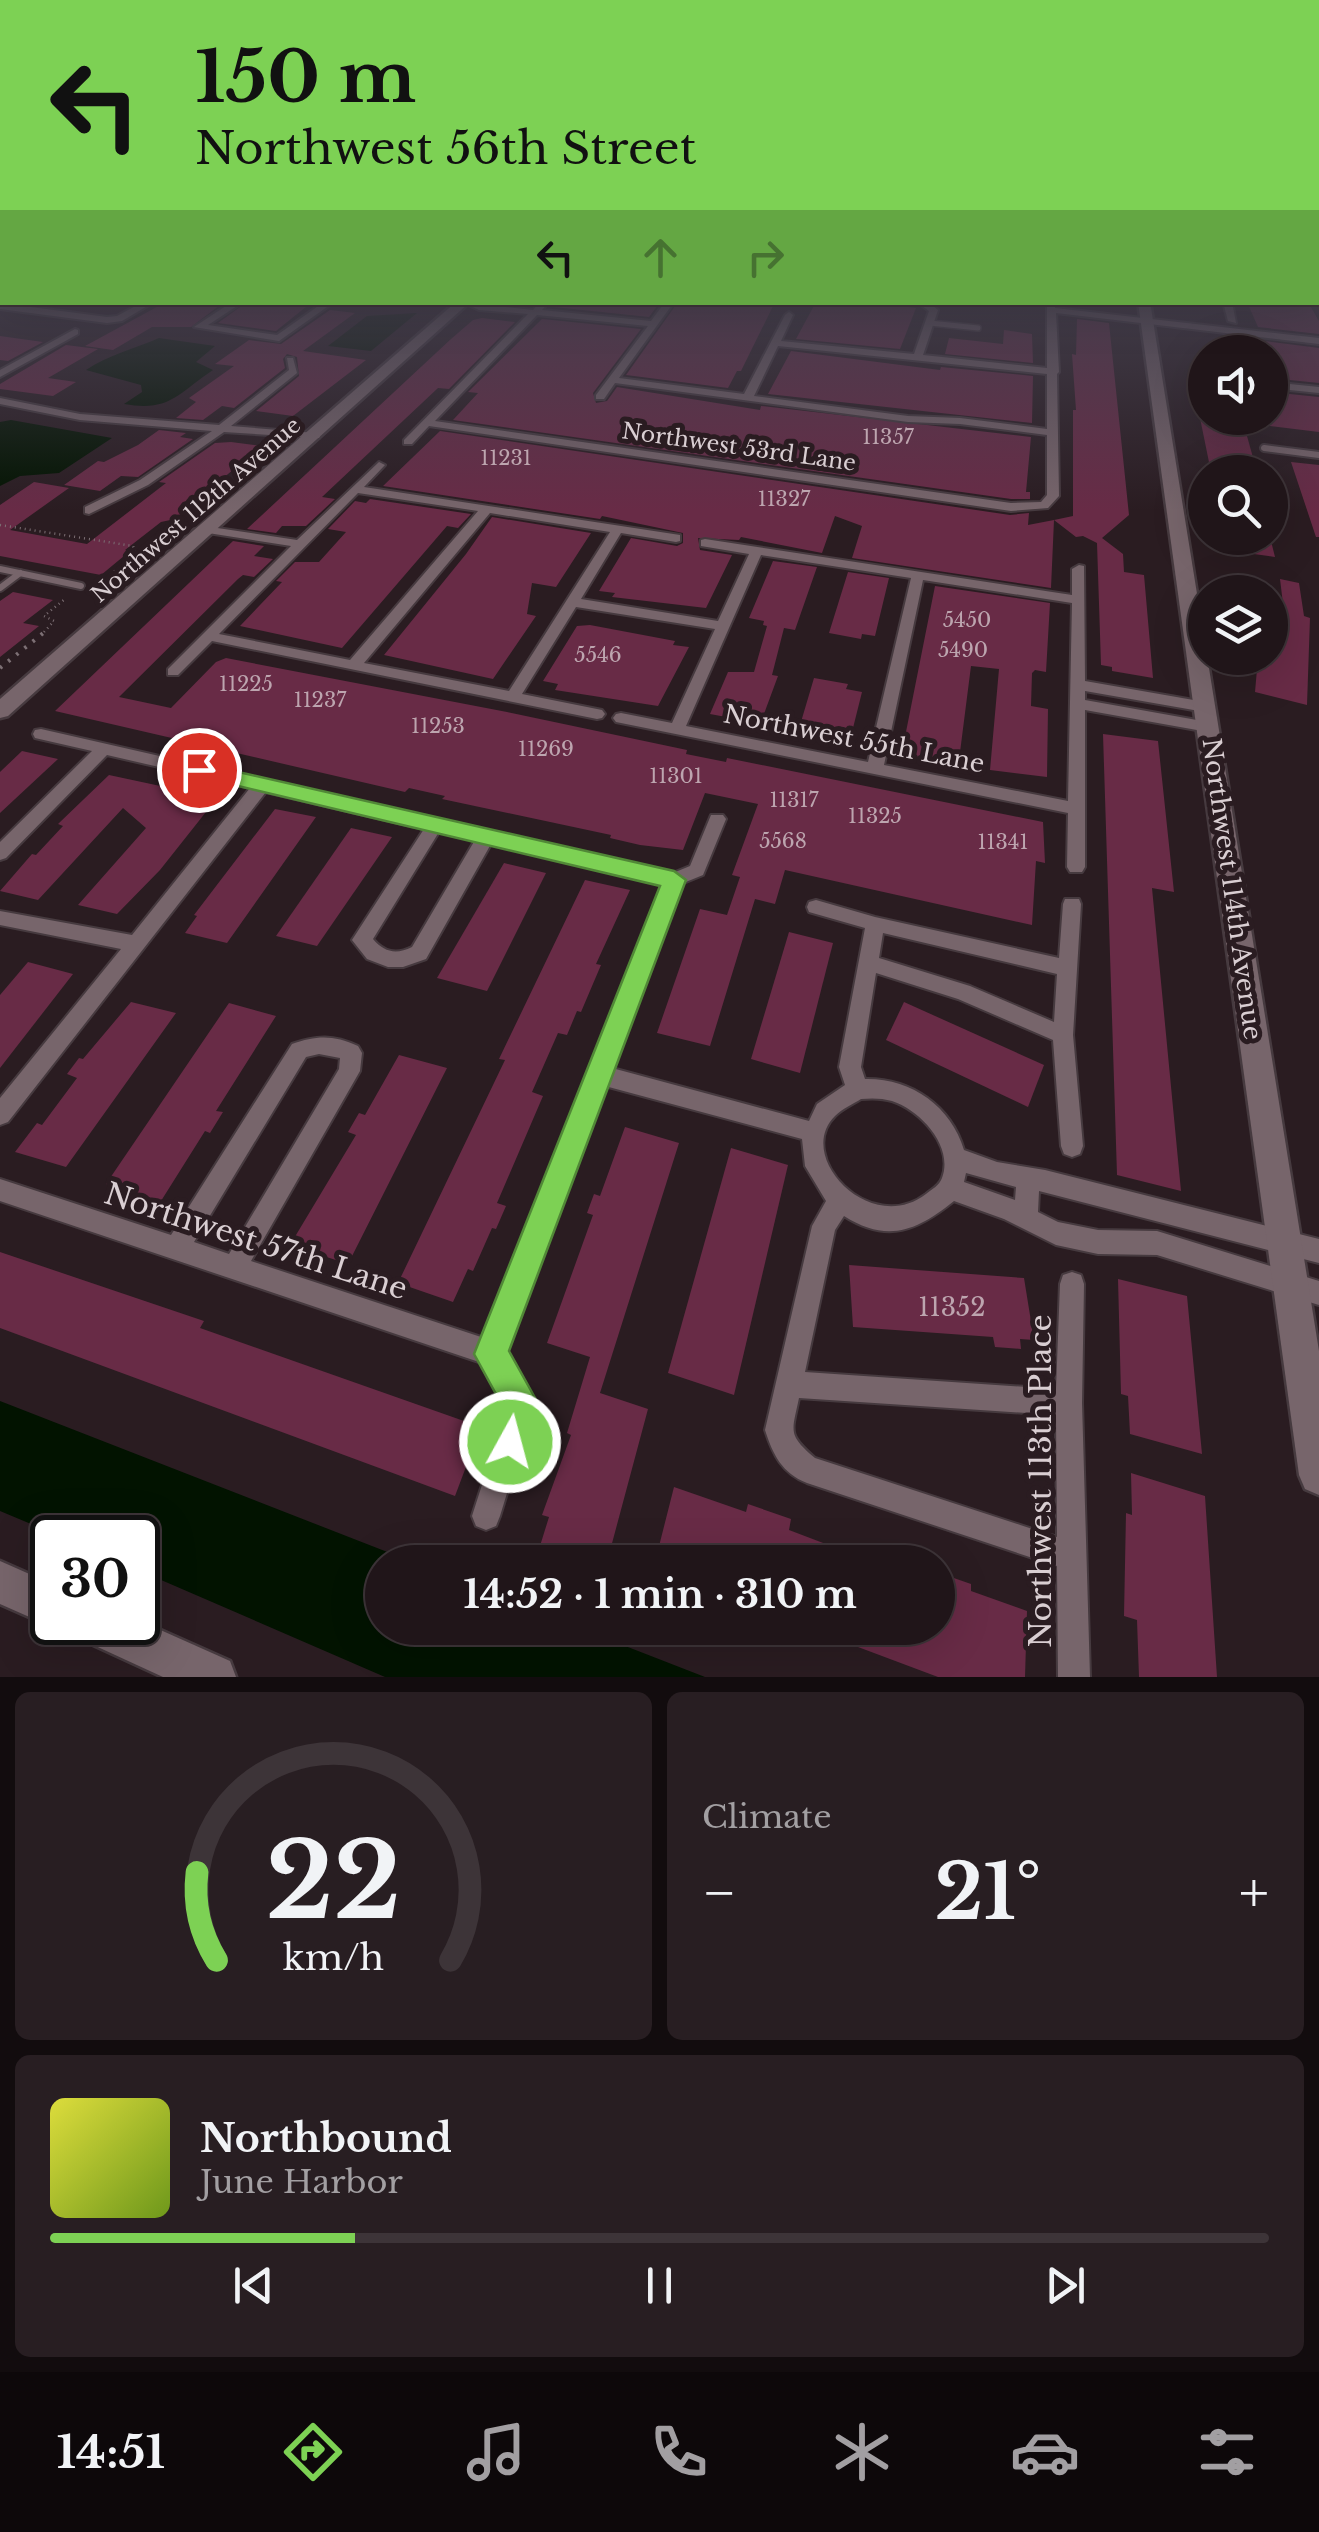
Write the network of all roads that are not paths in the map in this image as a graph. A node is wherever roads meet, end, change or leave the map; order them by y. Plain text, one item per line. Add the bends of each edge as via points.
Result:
1 (33, 355) edge
2 (406, 355) edge
3 (494, 355) edge
4 (631, 355) edge
5 (770, 355) edge
6 (900, 355) edge
7 (1053, 355) edge
8 (1151, 355) edge
9 (918, 357) joint
10 (290, 360) dead end
11 (1054, 372) junction
12 (0, 374) edge
13 (612, 380) junction
14 (1288, 387) edge
15 (1319, 390) edge
16 (600, 397) dead end
17 (748, 397) junction
18 (0, 400) edge
19 (428, 423) junction
20 (221, 426) junction
21 (1054, 433) junction
22 (316, 436) junction
23 (408, 442) dead end
24 (1264, 448) dead end
25 (1319, 455) edge
26 (380, 464) dead end
27 (356, 488) junction
28 (487, 509) junction
29 (89, 510) dead end
30 (208, 529) junction
31 (618, 529) junction
32 (676, 538) dead end
33 (705, 542) dead end
34 (300, 544) junction
35 (757, 550) junction
36 (0, 569) edge
37 (1079, 569) dead end
38 (20, 573) junction
39 (918, 575) junction
40 (81, 586) dead end
41 (0, 588) edge
42 (1079, 600) junction
43 (572, 602) junction
44 (723, 626) junction
45 (209, 636) junction
46 (354, 665) junction
47 (173, 672) dead end
48 (1080, 685) junction
49 (513, 697) junction
50 (1080, 704) junction
51 (0, 711) edge
52 (597, 714) dead end
53 (1206, 717) junction
54 (621, 718) dead end
55 (676, 730) junction
56 (41, 734) dead end
57 (104, 748) junction
58 (875, 769) junction
59 (262, 785) junction
60 (1077, 809) junction
61 (717, 819) dead end
62 (436, 825) junction
63 (486, 836) junction
64 (0, 854) edge
65 (1076, 867) dead end
66 (674, 880) junction
67 (1072, 904) dead end
68 (816, 906) dead end
69 (0, 918) edge
70 (875, 924) junction
71 (136, 944) junction
72 (870, 963) junction
73 (1068, 968) junction
74 (1064, 1035) junction
75 (597, 1074) junction
76 (857, 1089) junction
77 (0, 1115) edge
78 (813, 1132) junction
79 (1072, 1146) dead end
80 (955, 1158) junction
81 (1028, 1178) junction
82 (950, 1188) junction
83 (0, 1190) edge
84 (840, 1201) junction
85 (1026, 1218) junction
86 (1284, 1242) junction
87 (176, 1249) junction
88 (1319, 1251) edge
89 (234, 1268) junction
90 (1072, 1284) dead end
91 (1305, 1289) edge
92 (491, 1354) junction
93 (790, 1384) junction
94 (1069, 1403) junction
95 (1319, 1475) edge
96 (486, 1516) dead end
97 (1073, 1557) junction
98 (0, 1582) edge
99 (30, 1596) edge
100 (142, 1645) edge
101 (214, 1677) edge
102 (1074, 1677) edge

1 - 12 street
2 - 22 street, Northwest 112th Avenue
3 - 19 street
4 - 13 street
5 - 17 street
6 - 9 street
7 - 11 street
8 - 53 street, Northwest 114th Avenue
9 - 11 street
10 - 20 street via 294,371
11 - 21 street
13 - 16 street
13 - 17 street
14 - 15 street
17 - 21 street
18 - 20 street via 80,417
19 - 21 street, Northwest 53rd Lane via 1011,507 1044,505 1053,496
19 - 23 street
20 - 22 street
20 - 29 street via 128,495
22 - 30 street, Northwest 112th Avenue
24 - 25 lane
26 - 27 street
27 - 28 street
27 - 34 street
28 - 31 street
28 - 46 street
30 - 34 street
30 - 51 street, Northwest 112th Avenue
31 - 32 street
31 - 43 street
33 - 35 street
34 - 45 street
35 - 39 street
35 - 44 street
36 - 38 lane
37 - 42 street
38 - 40 lane
38 - 41 lane
39 - 42 street
39 - 58 street
42 - 48 street
43 - 44 street
43 - 49 street
44 - 55 street
45 - 46 street
45 - 47 street
46 - 49 street
48 - 50 street
48 - 53 street
49 - 52 street
50 - 53 street
50 - 60 street
53 - 86 street, Northwest 114th Avenue
54 - 55 street, Northwest 55th Lane
55 - 58 street, Northwest 55th Lane
56 - 57 street
57 - 59 street
57 - 64 street
58 - 60 street, Northwest 55th Lane
59 - 62 street
59 - 71 street
60 - 65 street
61 - 66 street via 697,870
62 - 63 street
62 - 63 street via 362,940 382,958 403,962 419,953
63 - 66 street
66 - 75 street
67 - 73 street
68 - 70 street
69 - 71 street
70 - 72 street
70 - 73 street
71 - 77 street
72 - 74 street via 964,992
72 - 76 street via 850,1067
73 - 74 street
74 - 79 street
75 - 78 street
75 - 92 street
76 - 78 street via 822,1112
76 - 80 street via 889,1090 920,1103 943,1127
78 - 84 street via 812,1156
80 - 81 street
80 - 82 street
81 - 85 street
81 - 86 street
82 - 84 street via 932,1210 903,1221 870,1218
82 - 85 street
83 - 87 street, Northwest 57th Lane
84 - 93 street via 824,1226
85 - 91 street via 1098,1242 1157,1243
86 - 88 street
86 - 91 street, Northwest 114th Avenue
87 - 89 street, Northwest 57th Lane
87 - 89 street via 299,1050 335,1044 352,1053 349,1070
89 - 92 street, Northwest 57th Lane
90 - 94 street, Northwest 113th Place
91 - 95 street, Northwest 114th Avenue
92 - 96 street via 521,1405
93 - 94 street
93 - 97 street via 779,1430 784,1450 807,1470
94 - 97 street, Northwest 113th Place
97 - 102 street, Northwest 113th Place
98 - 99 street
100 - 101 street

